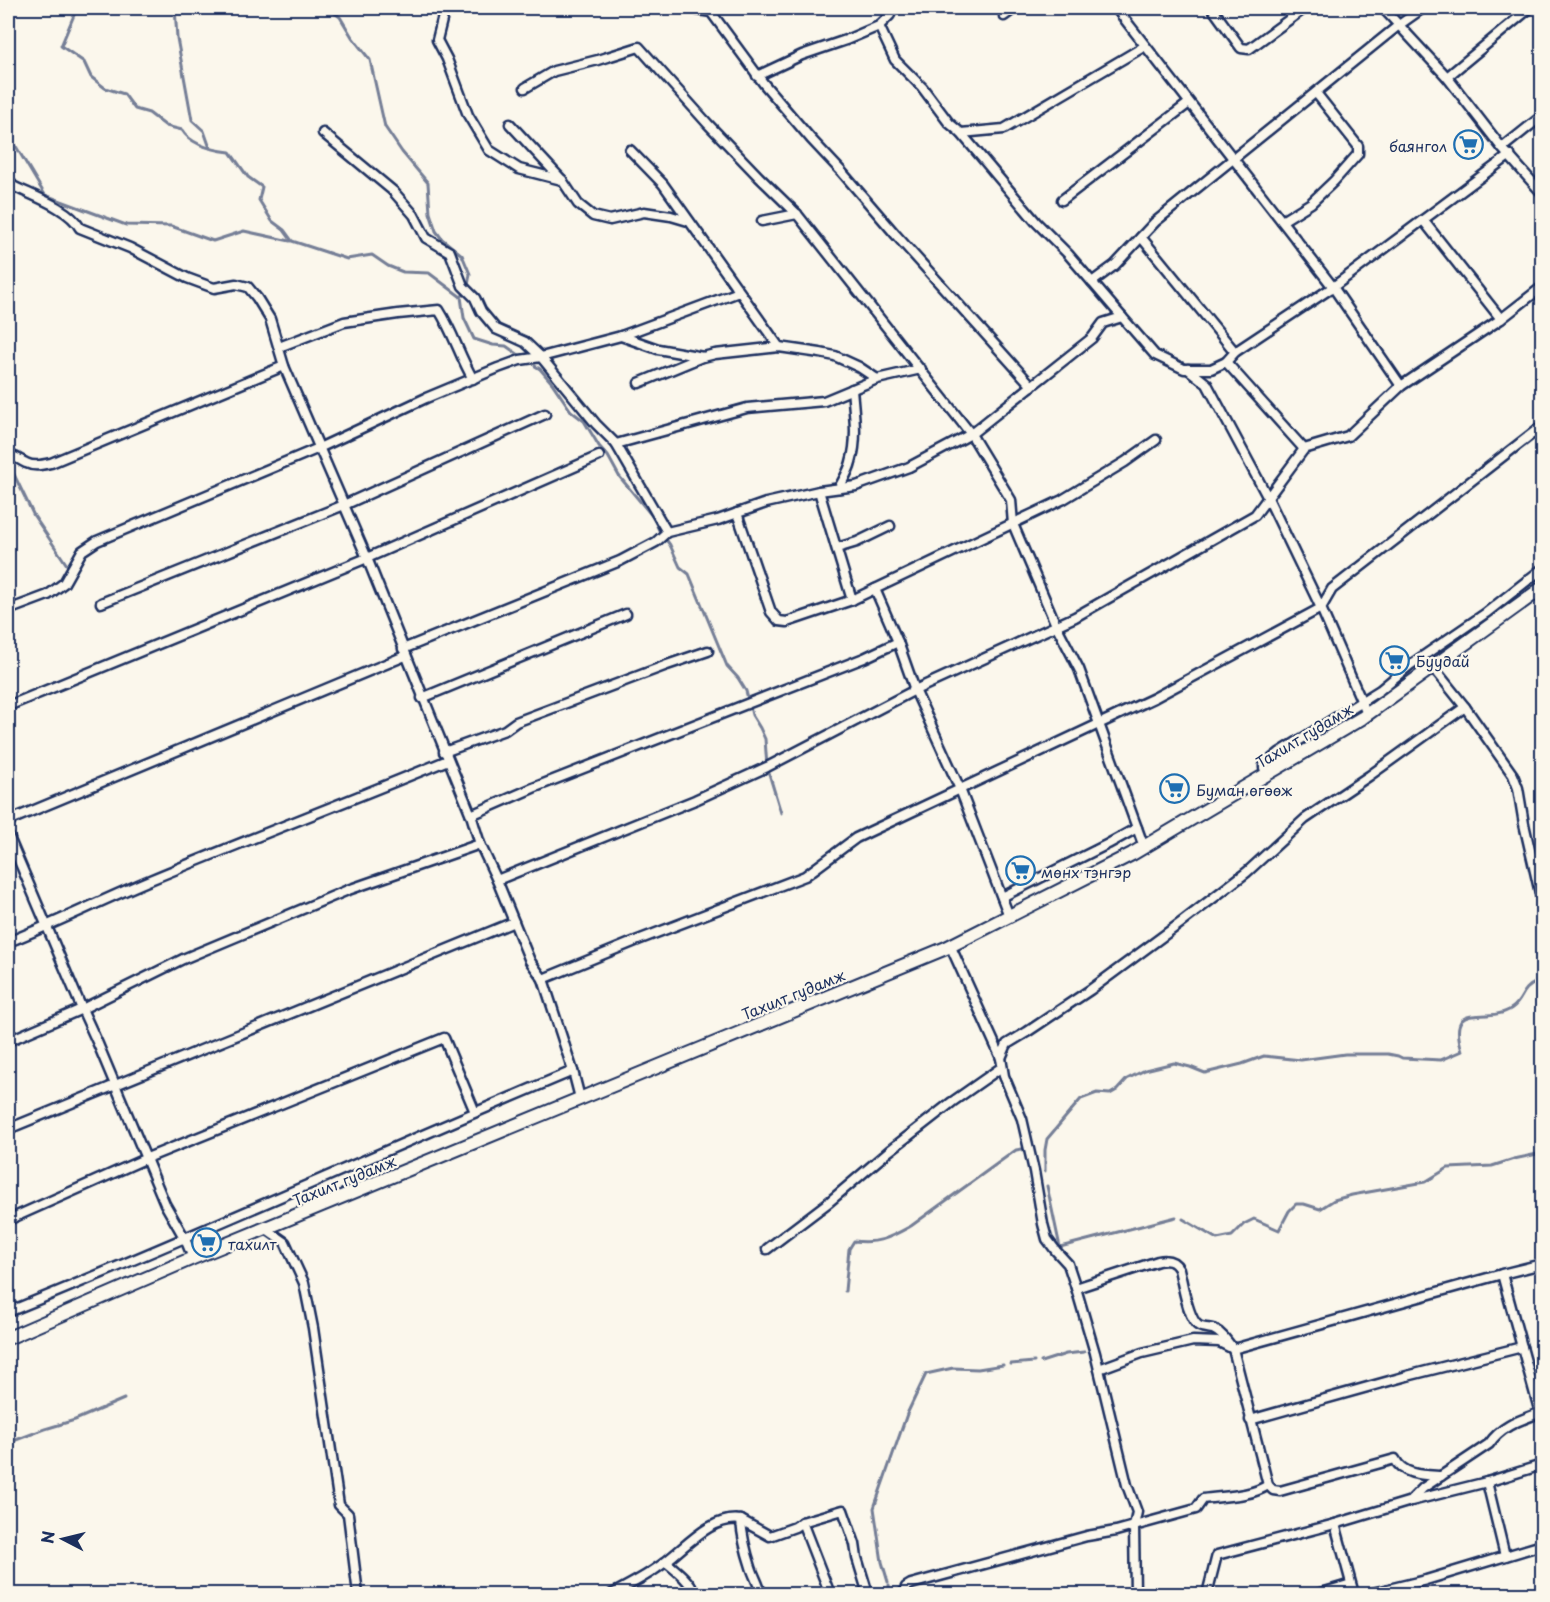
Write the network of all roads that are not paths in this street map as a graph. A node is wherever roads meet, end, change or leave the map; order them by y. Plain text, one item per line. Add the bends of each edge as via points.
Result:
1 (445, 8) edge
2 (686, 8) edge
3 (890, 8) edge
4 (1015, 8) edge
5 (1116, 8) edge
6 (1212, 8) edge
7 (1305, 8) edge
8 (1383, 8) edge
9 (1423, 8) edge
10 (1530, 8) edge
11 (1004, 16) dead end
12 (1399, 25) junction
13 (879, 26) junction
14 (1145, 46) junction
15 (757, 76) junction
16 (1447, 77) junction
17 (525, 88) dead end
18 (1316, 93) junction
19 (1189, 103) junction
20 (1542, 116) edge
21 (510, 124) dead end
22 (323, 133) dead end
23 (961, 133) junction
24 (1502, 148) junction
25 (630, 150) dead end
26 (1510, 156) junction
27 (1233, 160) junction
28 (8, 179) edge
29 (562, 180) junction
30 (1542, 193) edge
31 (1062, 200) dead end
32 (797, 214) junction
33 (1423, 220) junction
34 (689, 221) junction
35 (762, 221) dead end
36 (1282, 221) junction
37 (1142, 237) junction
38 (1092, 282) junction
39 (1333, 287) junction
40 (1542, 287) edge
41 (739, 292) junction
42 (1122, 317) junction
43 (1501, 319) junction
44 (621, 336) junction
45 (279, 347) junction
46 (779, 347) junction
47 (1235, 352) junction
48 (542, 357) junction
49 (703, 357) junction
50 (1227, 362) junction
51 (284, 366) junction
52 (921, 369) junction
53 (1188, 369) junction
54 (473, 379) junction
55 (877, 379) junction
56 (639, 383) dead end
57 (1032, 386) junction
58 (1401, 386) junction
59 (852, 390) junction
60 (545, 414) dead end
61 (1542, 426) edge
62 (971, 434) junction
63 (1156, 440) dead end
64 (616, 444) junction
65 (319, 448) junction
66 (1304, 449) junction
67 (8, 455) edge
68 (599, 456) dead end
69 (839, 488) junction
70 (819, 491) junction
71 (1268, 498) junction
72 (344, 505) junction
73 (737, 513) junction
74 (1013, 524) junction
75 (890, 526) dead end
76 (667, 532) junction
77 (837, 548) junction
78 (367, 558) junction
79 (1542, 569) edge
80 (1542, 588) edge
81 (875, 589) junction
82 (852, 600) junction
83 (101, 603) dead end
84 (1321, 608) junction
85 (8, 610) edge
86 (626, 614) dead end
87 (1056, 625) junction
88 (898, 642) junction
89 (708, 651) dead end
90 (404, 653) junction
91 (1432, 667) junction
92 (915, 690) junction
93 (422, 698) junction
94 (8, 705) edge
95 (1465, 707) junction
96 (1365, 709) junction
97 (1098, 725) junction
98 (446, 756) junction
99 (960, 789) junction
100 (471, 815) junction
101 (8, 821) edge
102 (1137, 828) junction
103 (8, 835) edge
104 (480, 844) junction
105 (1144, 847) junction
106 (497, 880) junction
107 (1002, 897) junction
108 (1542, 902) edge
109 (1009, 916) junction
110 (514, 922) junction
111 (48, 927) junction
112 (8, 942) edge
113 (950, 945) junction
114 (543, 979) junction
115 (82, 1009) junction
116 (8, 1041) edge
117 (1002, 1062) junction
118 (573, 1071) junction
119 (116, 1085) junction
120 (580, 1098) junction
121 (475, 1112) junction
122 (8, 1128) edge
123 (147, 1158) junction
124 (8, 1220) edge
125 (265, 1228) junction
126 (185, 1239) junction
127 (767, 1249) dead end
128 (193, 1258) junction
129 (1542, 1264) edge
130 (1502, 1274) junction
131 (1076, 1288) junction
132 (8, 1312) edge
133 (8, 1338) edge
134 (1522, 1347) junction
135 (1233, 1349) junction
136 (1099, 1369) junction
137 (1541, 1413) edge
138 (1250, 1420) junction
139 (1542, 1465) edge
140 (1441, 1476) junction
141 (1487, 1482) junction
142 (1268, 1485) junction
143 (1411, 1501) junction
144 (741, 1520) junction
145 (802, 1522) junction
146 (1335, 1524) junction
147 (1134, 1526) junction
148 (1542, 1545) edge
149 (1505, 1556) junction
150 (666, 1562) junction
151 (358, 1594) edge
152 (612, 1594) edge
153 (695, 1594) edge
154 (761, 1594) edge
155 (830, 1594) edge
156 (868, 1594) edge
157 (903, 1594) edge
158 (1135, 1594) edge
159 (1207, 1594) edge
160 (1318, 1594) edge
161 (1354, 1594) edge
162 (1368, 1594) edge

1 - 29 street via 437,40 468,115 489,150 519,169
2 - 15 street via 711,12
3 - 13 street via 890,15
4 - 11 street
5 - 14 street
6 - 7 street via 1241,48 1249,49
8 - 12 street
9 - 12 street
10 - 16 street
12 - 16 street
12 - 18 street
13 - 15 street
13 - 23 street via 895,60
14 - 19 street
14 - 23 street via 1004,129
15 - 57 street
16 - 24 street
17 - 32 street via 554,71 639,47
18 - 27 street
18 - 36 street via 1358,146 1358,154 1311,203
19 - 27 street
19 - 31 street
20 - 24 street
21 - 29 street
22 - 48 street via 393,191 414,215 426,238 450,252 463,286 496,329 525,342
23 - 38 street
24 - 26 street
25 - 34 street via 663,184
26 - 30 street
26 - 33 street
27 - 36 street
27 - 37 street via 1155,222
28 - 45 street via 13,186 62,210 80,228 130,248 187,278 214,288 236,284 248,287 270,319
29 - 34 street via 578,204 593,216 610,220 644,212
32 - 35 street
32 - 52 street
33 - 39 street
33 - 43 street
34 - 41 street
36 - 39 street
37 - 38 street
37 - 47 street
38 - 42 street
39 - 47 street
39 - 58 street
40 - 43 street
41 - 44 street
41 - 46 street
42 - 53 street via 1155,355
42 - 57 street via 1103,323 1092,338
43 - 58 street
44 - 48 street
44 - 49 street via 658,349
45 - 51 street
45 - 54 street via 344,322 440,310
46 - 49 street
46 - 55 street via 835,356
47 - 50 street
48 - 54 street via 509,364
48 - 64 street
49 - 56 street
50 - 53 street via 1211,369
50 - 66 street
51 - 65 street
51 - 67 street via 51,463 38,466
52 - 55 street
52 - 62 street
53 - 71 street via 1207,384
54 - 65 street
55 - 59 street
57 - 62 street
58 - 66 street via 1348,436
59 - 64 street via 824,401 747,408
59 - 69 street via 853,452
60 - 72 street
61 - 84 street via 1332,589
62 - 69 street via 909,467
62 - 74 street via 1011,500
63 - 74 street via 1062,500
64 - 76 street
65 - 72 street
65 - 85 street via 97,542 82,551 64,583 48,595
66 - 71 street
68 - 78 street
69 - 70 street
70 - 73 street
70 - 77 street
71 - 84 street
71 - 87 street via 1255,515
72 - 78 street
72 - 83 street
73 - 76 street
73 - 82 street via 771,612 779,621 787,622
74 - 81 street
74 - 87 street
75 - 77 street
76 - 90 street via 620,561
77 - 82 street
78 - 90 street
78 - 94 street
79 - 96 street via 1410,665 1380,690
80 - 91 main road, Тахилт гудамж
81 - 82 street
81 - 88 street
84 - 96 street
84 - 97 street
86 - 93 street
87 - 92 street
87 - 97 street via 1079,669
88 - 92 street
88 - 100 street
89 - 98 street via 516,723
90 - 93 street
90 - 101 street
91 - 95 street
91 - 96 main road, Тахилт гудамж
92 - 99 street
92 - 106 street via 695,800
93 - 98 street
95 - 108 street via 1513,775
95 - 117 street via 1305,819 1247,872 1158,940 1007,1044
96 - 105 main road, Тахилт гудамж via 1266,775
97 - 99 street
97 - 102 street
98 - 100 street
98 - 111 street via 364,795 149,881
99 - 107 street
99 - 114 street via 856,838 805,876
100 - 104 street
102 - 105 street
102 - 107 street
103 - 111 street
104 - 106 street
104 - 115 street via 348,890 183,959
105 - 109 main road, Тахилт гудамж
106 - 110 street
107 - 109 street
109 - 113 main road, Тахилт гудамж
110 - 114 street via 530,961
110 - 119 street
111 - 112 street
111 - 115 street
113 - 117 street
113 - 120 main road, Тахилт гудамж
114 - 118 street
115 - 116 street
115 - 119 street
117 - 127 street
117 - 131 street via 1022,1119 1047,1239 1068,1264
118 - 120 street
118 - 121 street
119 - 122 street
119 - 123 street
120 - 125 main road, Тахилт гудамж
121 - 123 street via 444,1038
121 - 126 street
123 - 124 street
123 - 126 street via 165,1204
125 - 128 main road, Тахилт гудамж
125 - 151 street via 285,1242 304,1283 339,1505 348,1514
126 - 128 street
126 - 132 street
128 - 133 main road, Тахилт гудамж
129 - 130 street
130 - 134 street
130 - 135 street
131 - 135 street via 1158,1261 1172,1261 1179,1269 1191,1318 1199,1327 1220,1334
131 - 136 street
134 - 137 street
134 - 138 street
135 - 136 street via 1219,1342 1193,1341 1142,1353
135 - 138 street
136 - 147 street via 1137,1512
137 - 140 street via 1506,1427 1489,1444
138 - 142 street
139 - 141 street
140 - 142 street via 1408,1472 1395,1459 1280,1491
140 - 143 street
141 - 143 street
141 - 149 street
142 - 147 street via 1203,1499 1196,1509
143 - 146 street
144 - 145 street via 770,1536
144 - 150 street via 722,1521
144 - 154 street via 745,1547
145 - 155 street
145 - 156 street via 843,1510
146 - 159 street via 1217,1555
146 - 161 street
147 - 157 street via 911,1584
147 - 158 street
148 - 149 street
149 - 162 street
150 - 152 street
150 - 153 street via 684,1577
160 - 161 street via 1348,1585

